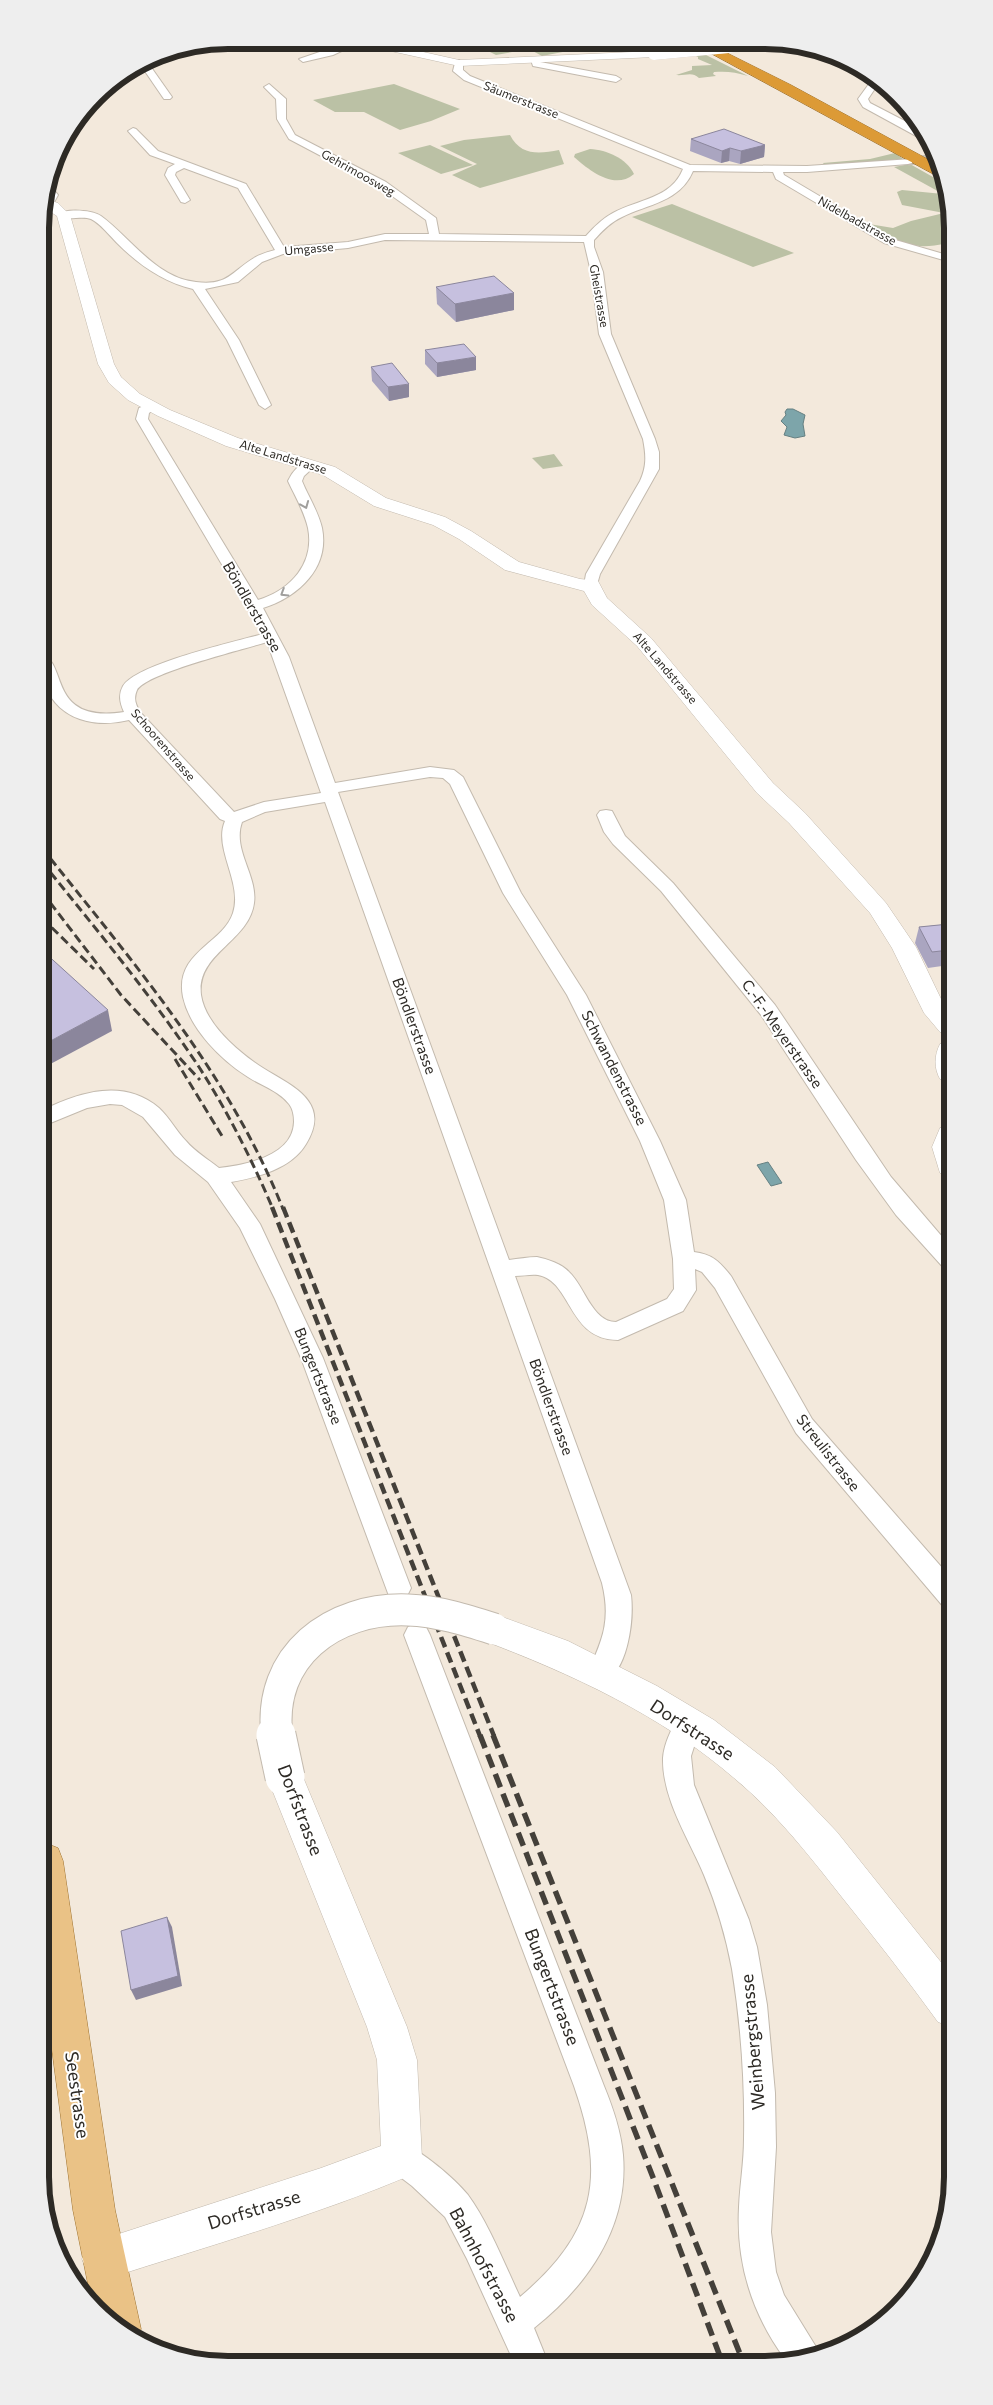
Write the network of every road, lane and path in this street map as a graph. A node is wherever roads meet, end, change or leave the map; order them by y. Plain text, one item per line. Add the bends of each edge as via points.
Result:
1 (340, 49) edge
2 (395, 49) edge
3 (707, 49) edge
4 (710, 49) edge
5 (724, 49) edge
6 (302, 59) dead end
7 (535, 60) junction
8 (459, 63) junction
9 (147, 68) edge
10 (616, 79) dead end
11 (872, 85) edge
12 (269, 87) dead end
13 (166, 98) dead end
14 (133, 131) dead end
15 (916, 131) edge
16 (930, 157) tunnel mouth
17 (908, 161) tunnel mouth
18 (184, 164) junction
19 (689, 168) junction
20 (777, 169) junction
21 (935, 169) tunnel mouth
22 (234, 173) dead end
23 (242, 186) junction
24 (185, 200) dead end
25 (50, 202) edge
26 (62, 215) junction
27 (434, 237) junction
28 (589, 239) junction
29 (281, 251) junction
30 (944, 257) edge
31 (197, 286) junction
32 (265, 405) dead end
33 (151, 407) junction
34 (309, 465) junction
35 (591, 585) junction
36 (255, 606) junction
37 (272, 636) junction
38 (49, 674) edge
39 (133, 714) junction
40 (329, 793) junction
41 (606, 815) dead end
42 (235, 819) junction
43 (944, 1020) edge
44 (49, 1116) edge
45 (214, 1176) junction
46 (944, 1254) edge
47 (684, 1259) junction
48 (501, 1269) junction
49 (398, 1588) dead end
50 (944, 1589) edge
51 (418, 1635) dead end
52 (601, 1672) junction
53 (688, 1725) junction
54 (49, 1890) edge
55 (944, 1997) edge
56 (402, 2160) junction
57 (103, 2259) junction
58 (116, 2317) edge
59 (515, 2322) junction
60 (801, 2353) edge
61 (528, 2356) edge

1 - 6 street
2 - 8 street
3 - 7 street, bridge
4 - 21 highway
5 - 16 highway
7 - 8 street
7 - 10 street via 541,66
8 - 19 street, Säumerstrasse via 458,71 467,78
9 - 13 street
11 - 15 street via 863,99 864,103
12 - 27 street, Gehrimoosweg via 281,99 279,105 287,133 382,184 420,210 430,218
14 - 18 street via 154,153
17 - 20 street
18 - 23 street
18 - 24 street via 172,170 170,175
19 - 20 street
19 - 28 street via 687,176 674,190 619,214
20 - 30 street, Nidelbadstrasse via 780,177 874,234
22 - 23 street
23 - 29 street
25 - 26 street
26 - 31 street, Umgasse via 96,217 130,250 161,273 178,282
26 - 33 street, Alte Landstrasse via 111,375
27 - 28 street, Umgasse
27 - 29 street, Umgasse via 385,237 348,246
28 - 35 street, Gheistrasse via 605,334 636,404 652,452 652,469 647,481 593,574
29 - 31 street, Umgasse via 258,260 234,280
31 - 32 street via 233,340
33 - 34 street, Alte Landstrasse via 232,442
33 - 36 street, Böndlerstrasse via 143,411 142,419
34 - 35 street, Alte Landstrasse via 329,471 380,502 439,521 512,566 579,585
34 -> 36 street via 295,477 315,529 313,561 301,582 271,602
35 - 43 street, Alte Landstrasse via 599,601 644,642 765,788 797,818 878,908 904,947 932,1007
36 - 37 street, Böndlerstrasse
37 - 39 street, Schoorenstrasse via 142,677 130,688 127,702
37 - 40 street, Böndlerstrasse
38 - 39 street via 62,700 82,716 116,719
39 - 42 street, Schoorenstrasse via 226,815
40 - 42 street via 252,810
40 - 47 street, Schwandenstrasse via 430,772 448,774 457,780 512,893 576,995 650,1141 674,1200
40 - 48 street, Böndlerstrasse
41 - 46 street, C.-F.-Meyerstrasse via 611,831 657,876 747,983 788,1038 894,1197 923,1234
42 - 45 street via 231,840 245,904 239,921 198,965 192,996 200,1015 226,1048 242,1064 294,1097 304,1121 297,1141 282,1157 247,1170
44 - 45 street via 89,1098 134,1102 151,1113 180,1149
45 - 49 street, Bungertstrasse via 249,1224 286,1299 312,1358
47 - 48 street, Schwandenstrasse via 685,1290 675,1305 618,1331 600,1328 562,1278 550,1270 537,1266
47 - 50 street, Streulistrasse via 702,1261 710,1266 749,1326 804,1426
48 - 52 street, Böndlerstrasse via 620,1600 618,1635
51 - 59 street, Bungertstrasse via 576,2048 607,2150 603,2207 586,2250 551,2294
52 - 53 street, Dorfstrasse
52 - 56 street, Dorfstrasse, bridge via 536,1643 494,1629 439,1614 399,1610 351,1616 317,1634 298,1653 289,1668 276,1702 276,1735 285,1777 388,2027 397,2060
53 - 55 street, Dorfstrasse via 729,1752 793,1810 892,1928
53 - 60 street, Weinbergstrasse via 678,1746 678,1775 736,1925 752,1996 758,2056 760,2140 754,2240 758,2273 768,2301
54 - 57 main road, Seestrasse
56 - 57 street, Dorfstrasse
56 - 59 street, Bahnhofstrasse via 456,2206
57 - 58 main road, Seestrasse
59 - 61 street, Bahnhofstrasse

